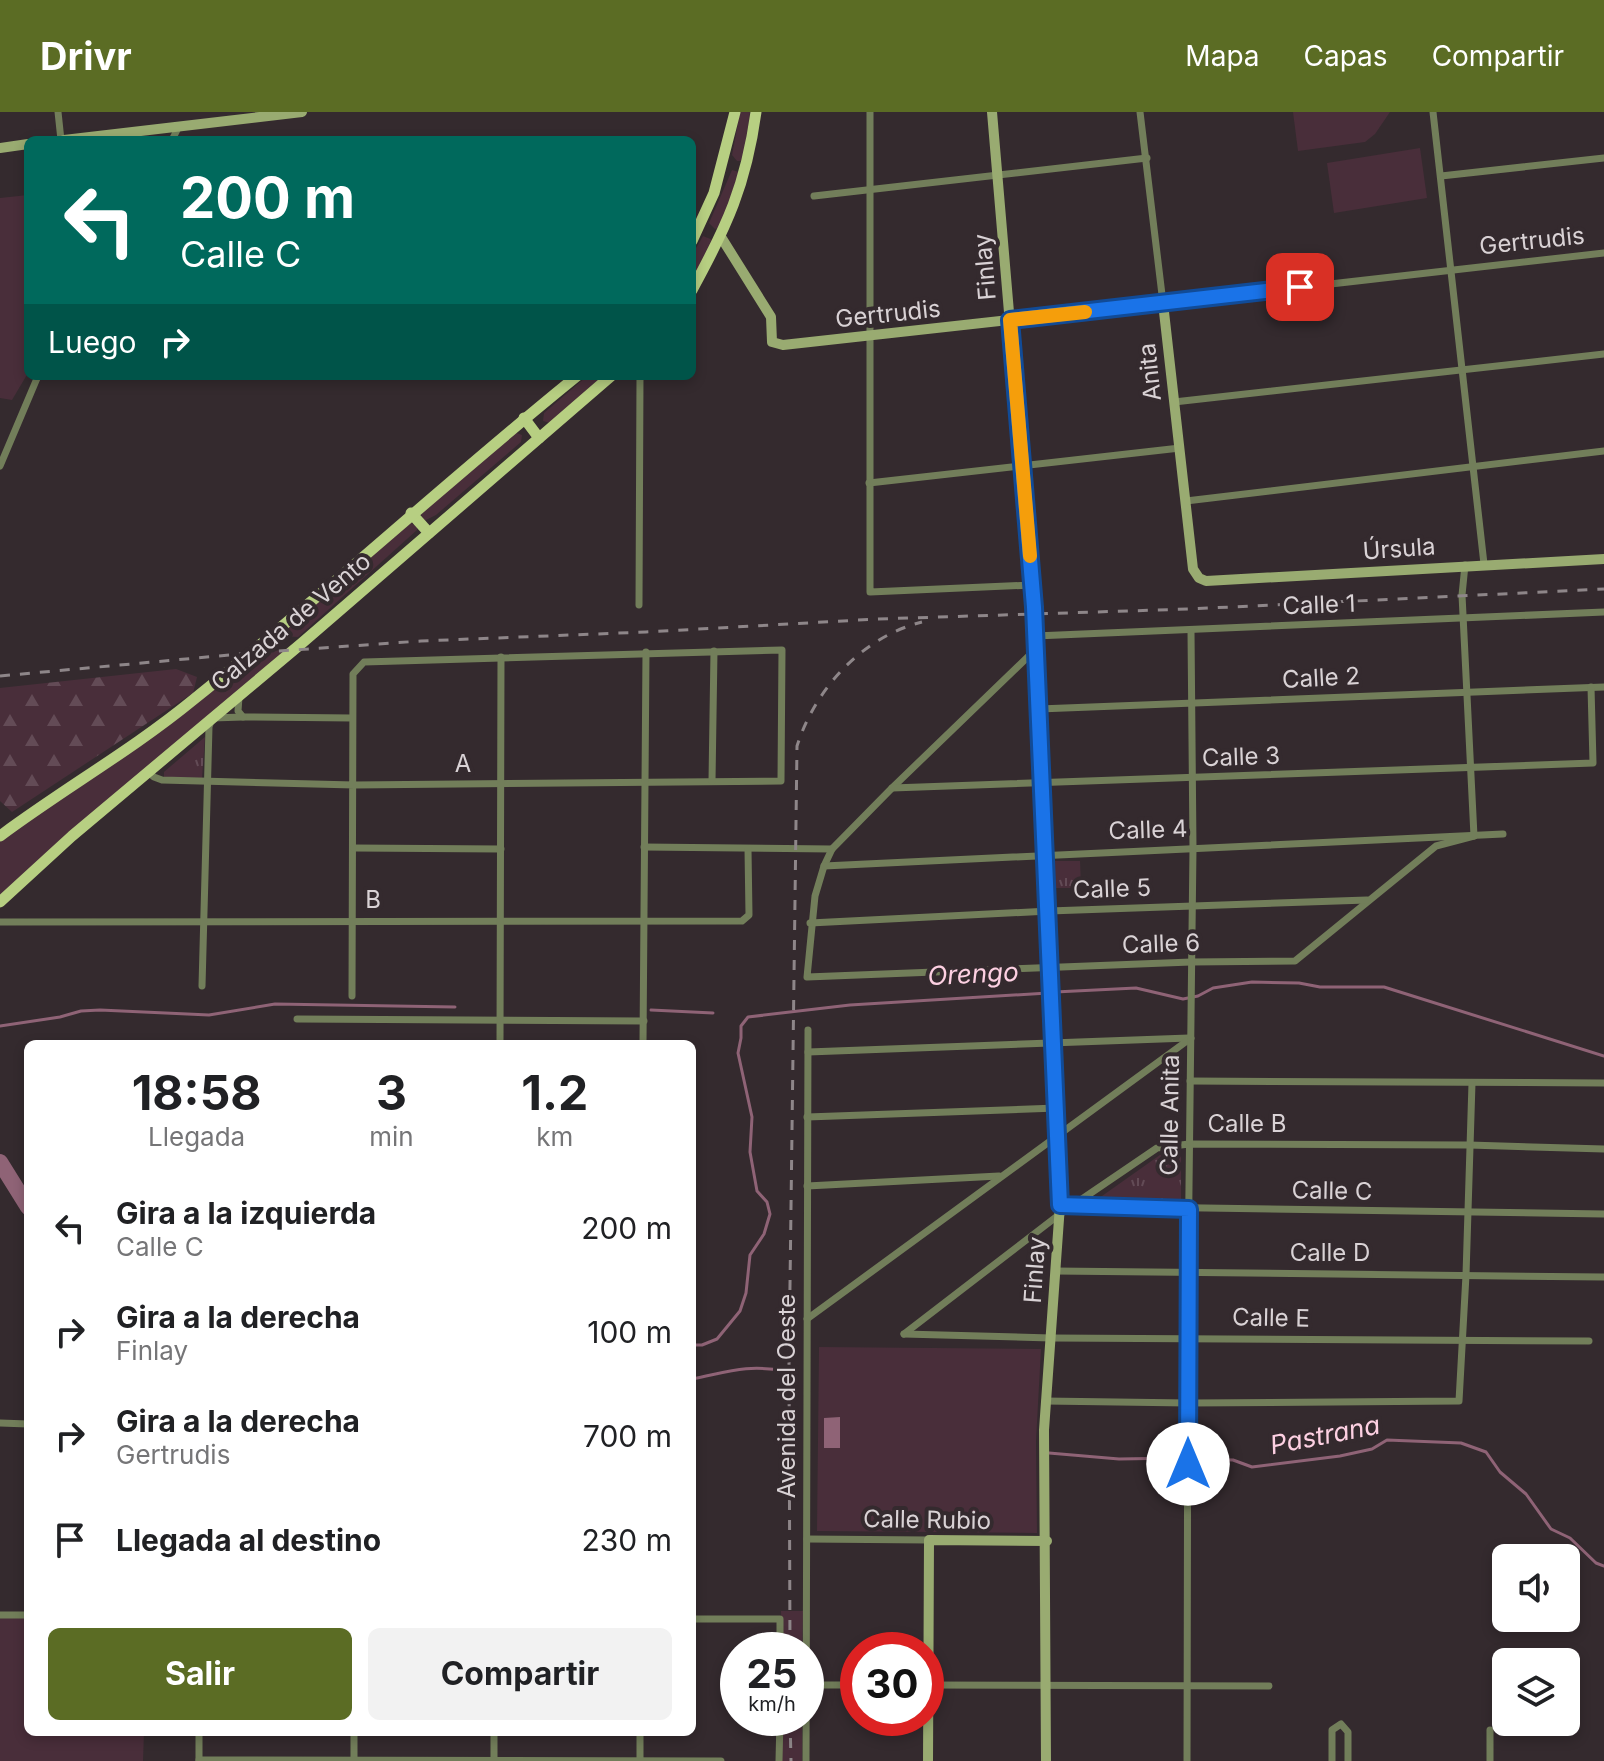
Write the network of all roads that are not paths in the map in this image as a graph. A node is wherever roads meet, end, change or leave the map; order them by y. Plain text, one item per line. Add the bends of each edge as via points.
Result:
1 (58, 112) edge
2 (302, 112) edge
3 (735, 112) edge
4 (756, 112) edge
5 (870, 112) edge
6 (992, 112) edge
7 (1140, 112) edge
8 (1433, 112) edge
9 (179, 126) junction
10 (62, 136) edge
11 (137, 136) edge
12 (174, 136) edge
13 (24, 145) edge
14 (0, 148) edge
15 (1147, 158) junction
16 (1604, 158) edge
17 (724, 162) junction
18 (746, 168) junction
19 (998, 175) junction
20 (1441, 176) junction
21 (870, 189) junction
22 (814, 196) dead end
23 (700, 226) junction
24 (696, 234) edge
25 (721, 237) junction
26 (1604, 253) edge
27 (1451, 269) junction
28 (696, 283) edge
29 (1163, 303) junction
30 (1010, 320) junction
31 (868, 336) junction
32 (1604, 354) edge
33 (1463, 370) junction
34 (36, 380) edge
35 (572, 380) edge
36 (606, 380) edge
37 (640, 380) edge
38 (1174, 402) junction
39 (524, 418) junction
40 (539, 438) junction
41 (1180, 448) junction
42 (1604, 451) edge
43 (1023, 465) junction
44 (0, 466) edge
45 (1475, 466) junction
46 (869, 483) junction
47 (1186, 501) junction
48 (411, 513) junction
49 (429, 533) junction
50 (1604, 559) edge
51 (1484, 564) junction
52 (1465, 565) junction
53 (1199, 578) joint
54 (1032, 585) junction
55 (639, 605) dead end
56 (1604, 612) edge
57 (1463, 619) junction
58 (1191, 631) junction
59 (1035, 636) junction
60 (1036, 649) junction
61 (714, 651) junction
62 (646, 652) junction
63 (501, 657) junction
64 (1591, 687) junction
65 (1604, 687) edge
66 (1466, 691) junction
67 (239, 695) junction
68 (1191, 703) junction
69 (1039, 709) junction
70 (243, 717) junction
71 (212, 718) junction
72 (352, 718) junction
73 (1471, 767) junction
74 (148, 772) junction
75 (1192, 779) junction
76 (712, 781) junction
77 (207, 782) junction
78 (643, 783) junction
79 (501, 784) junction
80 (1043, 784) junction
81 (354, 785) junction
82 (892, 788) junction
83 (1503, 834) dead end
84 (0, 836) edge
85 (1474, 836) junction
86 (644, 847) junction
87 (354, 848) junction
88 (1193, 848) junction
89 (501, 849) junction
90 (748, 849) junction
91 (832, 849) junction
92 (1046, 854) junction
93 (824, 866) junction
94 (1367, 900) junction
95 (0, 902) edge
96 (1192, 906) junction
97 (1049, 911) junction
98 (353, 920) junction
99 (206, 921) junction
100 (499, 921) junction
101 (643, 921) junction
102 (0, 922) edge
103 (810, 923) junction
104 (1191, 962) junction
105 (1051, 968) junction
106 (202, 986) dead end
107 (352, 996) dead end
108 (297, 1019) dead end
109 (500, 1021) junction
110 (644, 1021) junction
111 (808, 1030) dead end
112 (1191, 1038) junction
113 (500, 1040) edge
114 (643, 1040) edge
115 (1054, 1042) junction
116 (808, 1052) junction
117 (1190, 1081) junction
118 (1472, 1083) junction
119 (1604, 1083) edge
120 (1057, 1108) junction
121 (807, 1117) junction
122 (1058, 1137) junction
123 (1189, 1144) junction
124 (1469, 1145) junction
125 (1604, 1149) edge
126 (1002, 1176) junction
127 (807, 1186) junction
128 (1064, 1208) junction
129 (1189, 1209) junction
130 (1468, 1213) junction
131 (1604, 1214) edge
132 (1055, 1271) junction
133 (1188, 1272) junction
134 (1466, 1275) junction
135 (1604, 1277) edge
136 (807, 1319) junction
137 (904, 1334) joint
138 (1188, 1337) junction
139 (1051, 1338) junction
140 (1463, 1340) junction
141 (1589, 1341) dead end
142 (1045, 1401) junction
143 (1188, 1403) junction
144 (0, 1423) edge
145 (24, 1424) edge
146 (807, 1539) junction
147 (929, 1540) junction
148 (1047, 1541) junction
149 (0, 1615) edge
150 (24, 1615) edge
151 (696, 1619) edge
152 (780, 1632) edge
153 (807, 1632) edge
154 (928, 1632) edge
155 (944, 1685) edge
156 (1046, 1685) junction
157 (1188, 1686) junction
158 (1269, 1686) dead end
159 (1490, 1730) dead end
160 (199, 1736) edge
161 (354, 1736) edge
162 (494, 1736) edge
163 (640, 1736) edge
164 (780, 1736) edge
165 (806, 1736) edge
166 (928, 1736) edge
167 (199, 1760) edge
168 (354, 1760) edge
169 (494, 1760) edge
170 (640, 1760) edge
171 (721, 1761) edge
172 (779, 1761) edge
173 (806, 1761) edge
174 (928, 1761) edge
175 (1046, 1761) edge
176 (1187, 1761) edge
177 (1332, 1761) edge
178 (1348, 1761) edge
179 (1490, 1761) edge

1 - 10 street
2 - 9 street
3 - 17 main road
4 - 18 main road
5 - 21 street
6 - 19 street, Finlay
7 - 15 street, Anita
8 - 20 street
9 - 11 street
9 - 12 street
13 - 14 street
15 - 19 street
15 - 29 street, Anita
16 - 20 street
17 - 18 main road
17 - 23 main road
18 - 25 main road
19 - 21 street
19 - 30 street, Finlay
20 - 27 street
21 - 22 street
21 - 31 street
23 - 24 main road
23 - 25 main road
25 - 28 main road
25 - 31 street, Gertrudis via 771,317 772,342
26 - 27 street, Gertrudis
27 - 29 street, Gertrudis
27 - 33 street
29 - 30 street, Gertrudis
29 - 38 street, Anita
30 - 31 street, Gertrudis
30 - 43 street, Finlay
31 - 46 street
32 - 33 street
33 - 38 street
33 - 45 street
34 - 44 street
35 - 39 main road, Calzada de Vento
36 - 40 main road, Calzada de Vento
37 - 55 street
38 - 41 street, Anita
39 - 40 main road
39 - 48 main road, Calzada de Vento
40 - 49 main road, Calzada de Vento
41 - 43 street
41 - 47 street, Anita
42 - 45 street
43 - 46 street
43 - 54 street, Finlay
45 - 47 street
45 - 51 street
46 - 54 street via 870,592
47 - 53 street, Anita via 1193,569
48 - 49 main road
48 - 84 main road, Calzada de Vento via 193,700
49 - 67 main road, Calzada de Vento
50 - 51 street, Úrsula
51 - 52 street, Úrsula
52 - 53 street, Úrsula via 1220,582
52 - 57 street
54 - 59 street, Finlay
56 - 57 street, Calle 1
57 - 58 street, Calle 1
57 - 66 street
58 - 59 street, Calle 1
58 - 68 street, Calle Anita
59 - 60 street, Finlay
60 - 69 street, Finlay
60 - 82 street
61 - 62 street
61 - 76 street
61 - 76 street, A via 782,650 781,781
62 - 63 street
62 - 78 street
63 - 72 street via 364,662 353,674
63 - 79 street
64 - 65 street, Calle 2
64 - 66 street, Calle 2
64 - 73 street, Calle 3 via 1593,763
66 - 68 street, Calle 2
66 - 73 street
67 - 70 street
67 - 71 main road, Calzada de Vento
68 - 69 street, Calle 2
68 - 75 street, Calle Anita
69 - 80 street, Finlay
70 - 71 street
70 - 72 street
71 - 74 main road, Calzada de Vento
71 - 77 street
72 - 81 street
73 - 75 street, Calle 3
73 - 85 street
74 - 77 street, A via 162,780
74 - 95 main road, Calzada de Vento
75 - 80 street, Calle 3
75 - 88 street, Calle Anita
76 - 78 street, A
77 - 81 street, A
77 - 99 street
78 - 79 street, A
78 - 86 street
79 - 81 street, A
79 - 89 street
80 - 82 street, Calle 3
80 - 92 street, Finlay
81 - 87 street
82 - 91 street
83 - 85 street
85 - 88 street, Calle 4
85 - 94 street, Calle 6 via 1436,846
86 - 90 street
86 - 101 street
87 - 89 street
87 - 98 street
88 - 92 street, Calle 4
88 - 96 street, Calle Anita
89 - 100 street
90 - 91 street
90 - 101 street, B via 746,919
91 - 93 street
92 - 93 street, Calle 4
92 - 97 street, Finlay
93 - 103 street
94 - 96 street, Calle 5
94 - 104 street, Calle 6 via 1295,961
96 - 97 street, Calle 5
96 - 104 street, Calle Anita
97 - 103 street, Calle 5
97 - 105 street, Finlay
98 - 99 street, B
98 - 100 street, B
98 - 107 street
99 - 102 street, B
99 - 106 street
100 - 101 street, B
100 - 109 street
101 - 110 street
103 - 105 street, Calle 6 via 807,977
104 - 105 street, Calle 6
104 - 112 street, Calle Anita
105 - 115 street, Finlay
108 - 109 street
109 - 110 street
109 - 113 street
110 - 114 street
111 - 116 street, Avenida del Oeste
112 - 115 street
112 - 117 street, Calle Anita
112 - 122 street
115 - 116 street
115 - 120 street, Finlay
116 - 121 street, Avenida del Oeste
117 - 118 street
117 - 123 street, Calle Anita
118 - 119 street
118 - 124 street
120 - 121 street
120 - 122 street, Finlay
121 - 127 street, Avenida del Oeste
122 - 126 street
122 - 128 street, Finlay
123 - 124 street, Calle B
123 - 128 street, Calle B via 1157,1148
123 - 129 street, Calle Anita
124 - 125 street, Calle B
124 - 130 street
126 - 127 street
126 - 136 street
127 - 136 street, Avenida del Oeste
128 - 129 street, Calle C
128 - 132 street, Finlay
128 - 137 street, Calle B
129 - 130 street, Calle C
129 - 133 street, Calle Anita
130 - 131 street, Calle C
130 - 134 street
132 - 133 street, Calle D
132 - 139 street, Finlay
133 - 134 street, Calle D
133 - 138 street, Calle Anita
134 - 135 street, Calle D
134 - 140 street
136 - 146 street, Avenida del Oeste
137 - 139 street, Calle E
138 - 139 street, Calle E
138 - 140 street, Calle E
138 - 143 street, Calle Anita
139 - 142 street, Finlay
140 - 141 street, Calle E
140 - 143 street via 1459,1401
142 - 143 street
142 - 148 street, Finlay
143 - 157 street, Calle Anita
144 - 145 street
146 - 147 street, Calle Rubio
146 - 153 street, Avenida del Oeste
147 - 148 street, Calle Rubio
147 - 154 street
148 - 156 street, Finlay
149 - 150 street
151 - 152 street via 780,1619
155 - 156 street
156 - 157 street
156 - 175 street, Finlay
157 - 158 street
157 - 176 street, Calle Anita
159 - 179 street
160 - 167 street
161 - 168 street
162 - 169 street
163 - 170 street
164 - 172 street
165 - 173 street, Avenida del Oeste
166 - 174 street
167 - 168 street
168 - 169 street
169 - 170 street
170 - 171 street
177 - 178 street via 1332,1730 1341,1724 1348,1732

